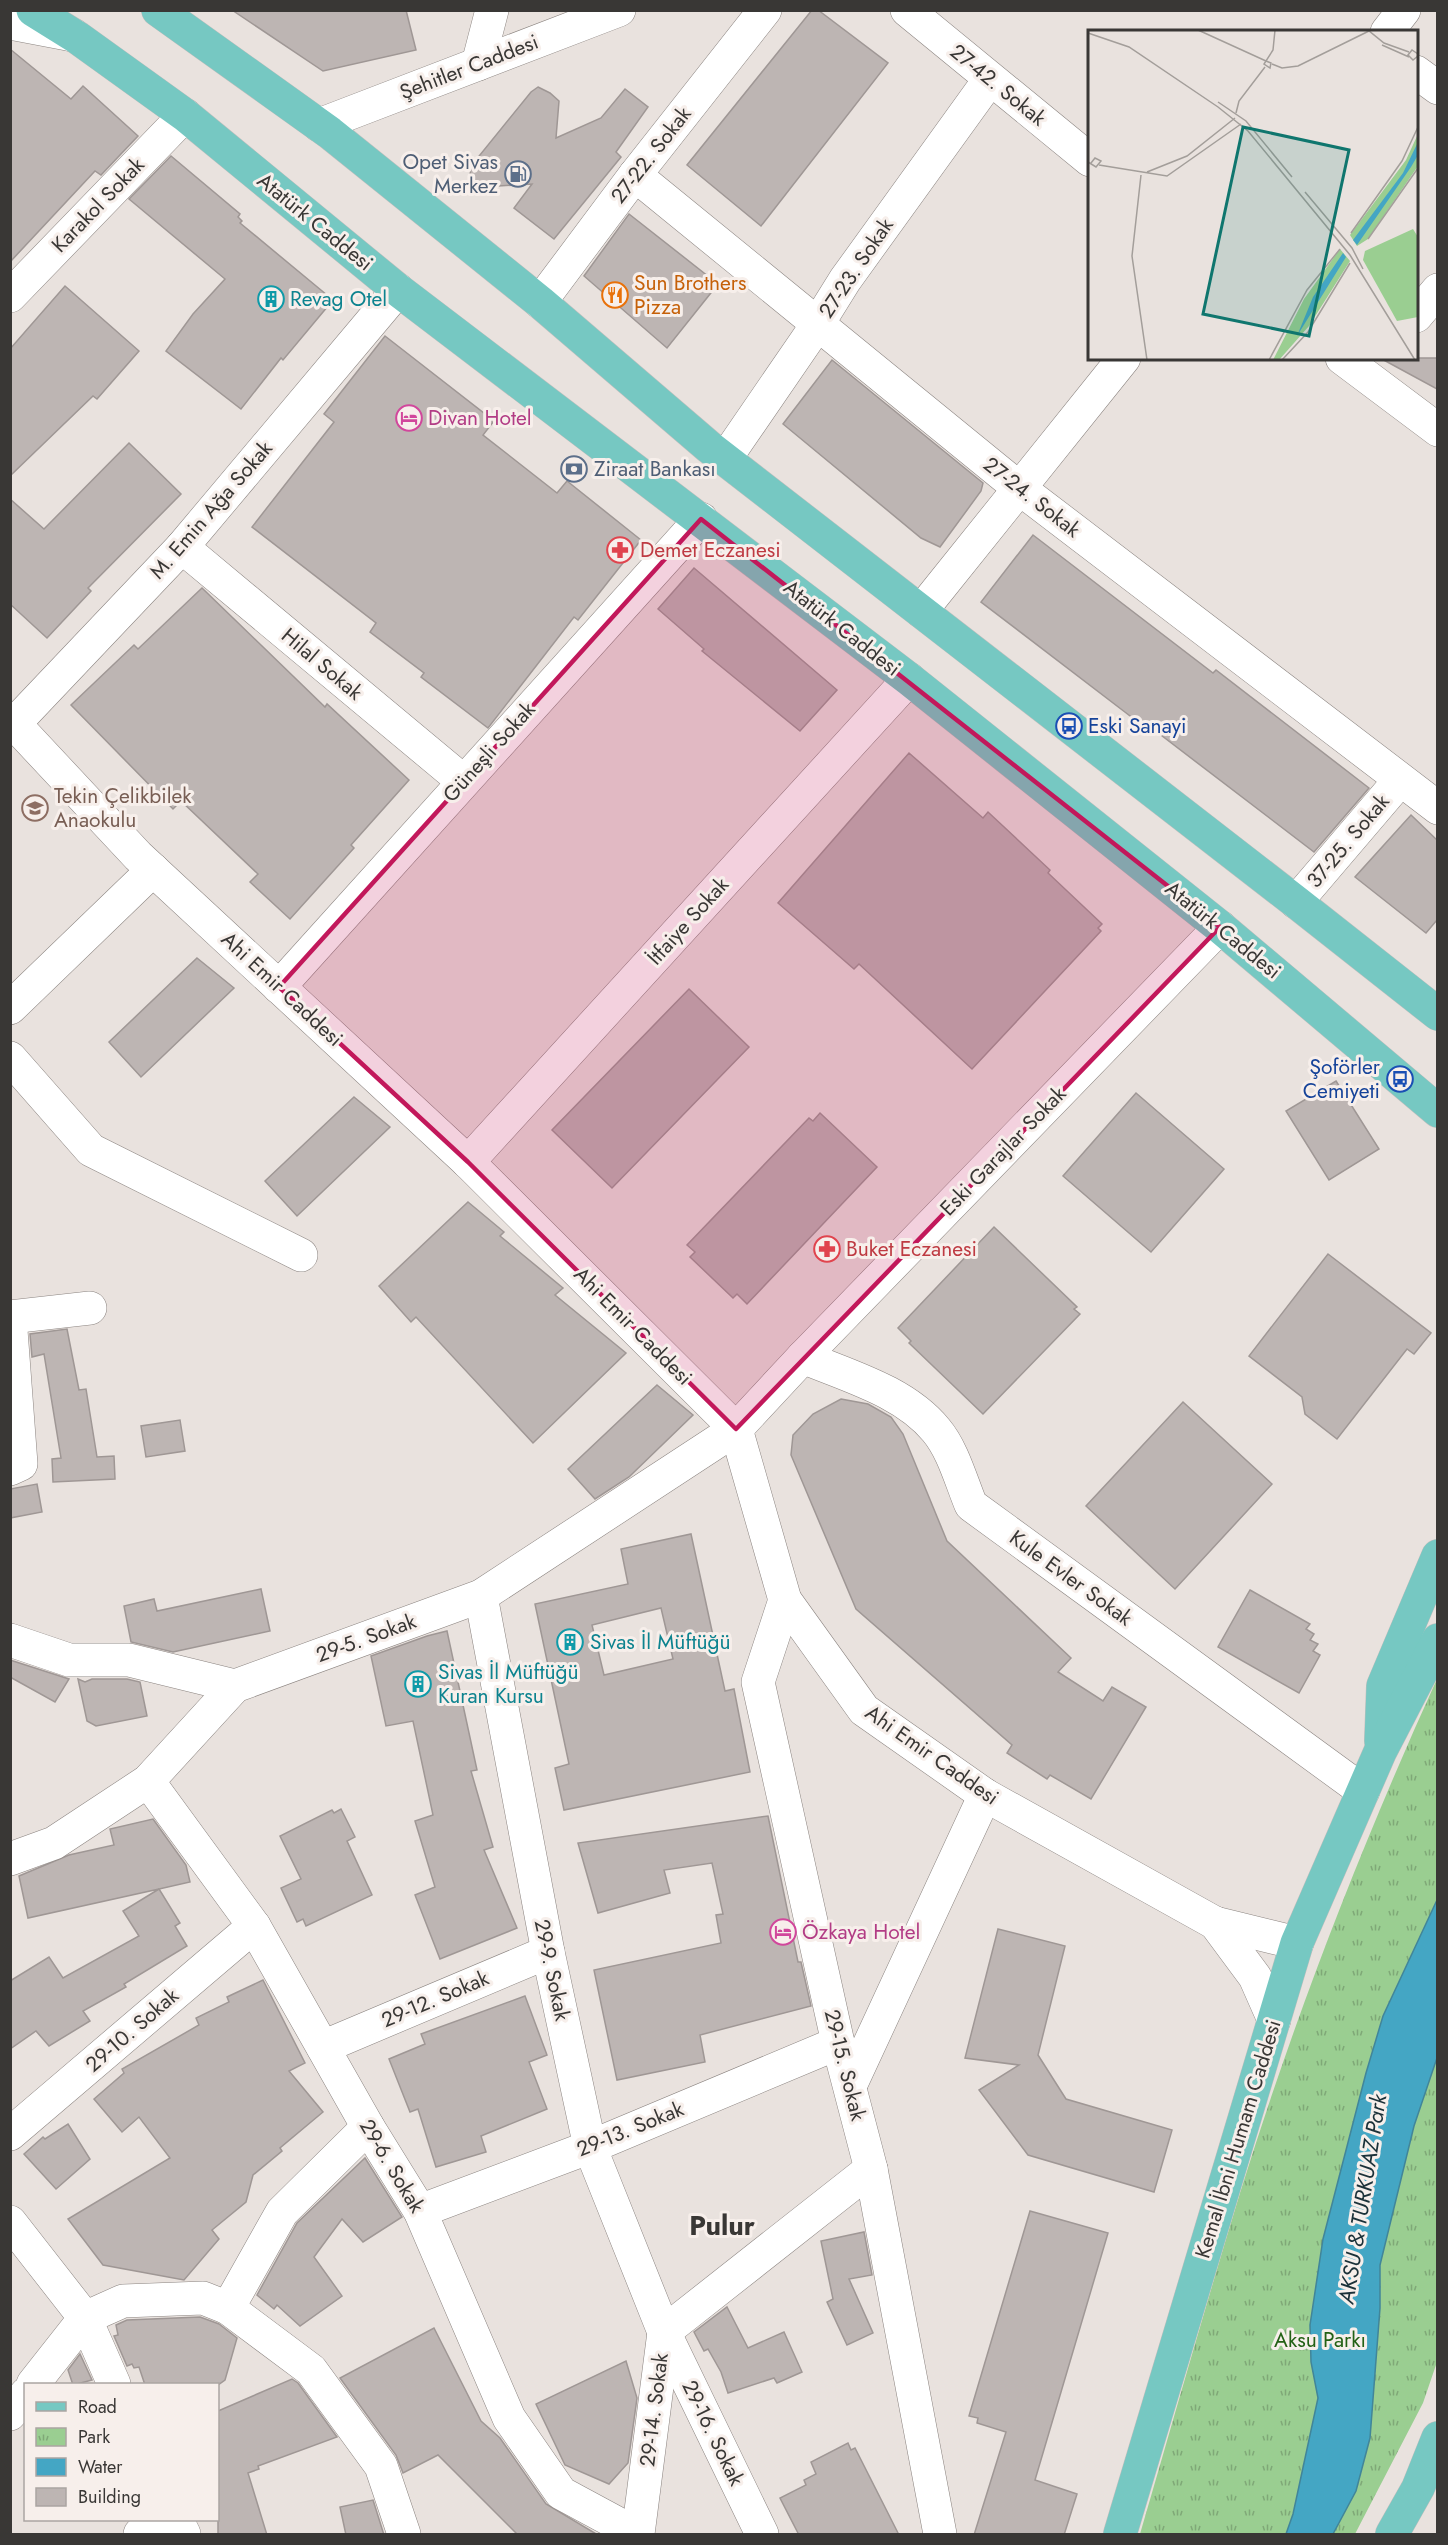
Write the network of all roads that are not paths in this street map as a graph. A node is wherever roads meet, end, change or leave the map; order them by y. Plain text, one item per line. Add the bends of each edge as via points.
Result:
1 (33, 10) edge
2 (158, 10) edge
3 (492, 10) edge
4 (619, 10) edge
5 (765, 10) edge
6 (907, 10) edge
7 (1404, 10) edge
8 (10, 23) edge
9 (1389, 30) edge
10 (73, 35) junction
11 (478, 64) junction
12 (1418, 74) edge
13 (990, 79) junction
14 (1437, 88) edge
15 (185, 115) junction
16 (319, 125) junction
17 (1088, 159) edge
18 (635, 175) junction
19 (398, 290) junction
20 (1437, 290) edge
21 (10, 296) edge
22 (540, 302) junction
23 (1418, 314) edge
24 (817, 325) junction
25 (1122, 360) edge
26 (1363, 365) edge
27 (1437, 427) edge
28 (725, 459) junction
29 (1019, 488) junction
30 (701, 519) junction
31 (182, 547) junction
32 (921, 611) junction
33 (909, 679) junction
34 (13, 721) edge
35 (1400, 780) junction
36 (463, 781) junction
37 (1437, 808) edge
38 (153, 870) junction
39 (1296, 902) junction
40 (1220, 927) junction
41 (279, 987) junction
42 (10, 1008) edge
43 (1437, 1014) edge
44 (10, 1058) edge
45 (1437, 1111) edge
46 (468, 1162) junction
47 (301, 1255) dead end
48 (90, 1308) dead end
49 (10, 1317) edge
50 (803, 1357) junction
51 (736, 1429) junction
52 (10, 1469) edge
53 (1437, 1556) edge
54 (481, 1596) junction
55 (785, 1600) junction
56 (10, 1640) edge
57 (1437, 1640) edge
58 (235, 1686) junction
59 (1380, 1752) junction
60 (148, 1781) junction
61 (1364, 1791) junction
62 (986, 1796) junction
63 (10, 1859) edge
64 (1215, 1923) junction
65 (254, 1926) junction
66 (1297, 1943) junction
67 (548, 1952) junction
68 (1274, 2020) junction
69 (838, 2043) junction
70 (323, 2047) junction
71 (850, 2086) junction
72 (368, 2127) junction
73 (10, 2134) edge
74 (590, 2147) junction
75 (871, 2169) junction
76 (420, 2211) junction
77 (10, 2222) edge
78 (228, 2308) junction
79 (85, 2318) junction
80 (664, 2332) junction
81 (35, 2383) edge
82 (113, 2383) edge
83 (24, 2396) edge
84 (10, 2414) edge
85 (1437, 2438) edge
86 (161, 2521) edge
87 (177, 2521) edge
88 (140, 2535) edge
89 (184, 2535) edge
90 (404, 2535) edge
91 (637, 2535) edge
92 (762, 2535) edge
93 (940, 2535) edge
94 (1120, 2535) edge
95 (1392, 2535) edge

1 - 10 main road, Atatürk Caddesi
2 - 16 main road
3 - 11 street
4 - 11 street, Şehitler Caddesi
5 - 18 street, 27-22. Sokak
6 - 13 street, 27-42. Sokak
7 - 9 street
8 - 10 street
10 - 15 main road, Atatürk Caddesi
11 - 16 street, Şehitler Caddesi
12 - 14 street
13 - 17 street, 27-42. Sokak
13 - 24 street, 27-23. Sokak
15 - 19 main road, Atatürk Caddesi
15 - 21 street, Karakol Sokak
16 - 22 main road
18 - 22 street, 27-22. Sokak
18 - 24 street, 27-24. Sokak
19 - 30 main road, Atatürk Caddesi
19 - 31 street, M. Emin Ağa Sokak
20 - 23 street
22 - 28 main road
24 - 28 street, 27-23. Sokak
24 - 29 street, 27-24. Sokak
25 - 29 street
26 - 27 street
28 - 32 main road
29 - 32 street
29 - 35 street, 27-24. Sokak
30 - 33 main road, Atatürk Caddesi
30 - 36 street, Güneşli Sokak
31 - 34 street, M. Emin Ağa Sokak
31 - 36 street, Hilal Sokak
32 - 39 main road
33 - 40 main road, Atatürk Caddesi
33 - 46 street, İtfaiye Sokak
34 - 38 street, Ahi Emir Caddesi
35 - 37 street, 27-24. Sokak
35 - 39 street, 37-25. Sokak
36 - 41 street, Güneşli Sokak
38 - 41 street, Ahi Emir Caddesi
38 - 42 street
39 - 43 main road
40 - 45 main road, Atatürk Caddesi
40 - 50 street, Eski Garajlar Sokak
41 - 46 street, Ahi Emir Caddesi
44 - 47 street via 91,1150
46 - 51 street, Ahi Emir Caddesi
48 - 49 street
49 - 52 street via 21,1464
50 - 51 street, Eski Garajlar Sokak
50 - 61 street, Kule Evler Sokak via 909,1403 938,1431 971,1505
51 - 54 street, 29-5. Sokak
51 - 55 street, Ahi Emir Caddesi
53 - 59 main road via 1383,1686
54 - 58 street, 29-5. Sokak
54 - 67 street, 29-9. Sokak
55 - 62 street, Ahi Emir Caddesi via 864,1710
55 - 69 street, 29-15. Sokak via 758,1682
56 - 58 street via 69,1660 129,1660
57 - 59 main road, Kemal İbni Humam Caddesi
58 - 60 street, 29-5. Sokak
59 - 61 main road, Kemal İbni Humam Caddesi
60 - 63 street, 29-5. Sokak via 54,1843
60 - 65 street, 29-6. Sokak
61 - 66 main road, Kemal İbni Humam Caddesi
62 - 64 street, Ahi Emir Caddesi
62 - 71 street
64 - 66 street, Ahi Emir Caddesi
64 - 68 street, Ahi Emir Caddesi via 1255,1977
65 - 70 street, 29-6. Sokak
65 - 73 street, 29-10. Sokak
66 - 68 main road, Kemal İbni Humam Caddesi
67 - 70 street, 29-12. Sokak
67 - 74 street, 29-9. Sokak
68 - 94 main road, Kemal İbni Humam Caddesi
69 - 71 street, 29-15. Sokak
69 - 74 street, 29-13. Sokak
70 - 72 street, 29-6. Sokak
71 - 75 street, 29-15. Sokak
72 - 76 street, 29-6. Sokak
72 - 78 street via 282,2212
74 - 76 street, 29-13. Sokak
74 - 80 street, 29-9. Sokak
75 - 80 street, 29-14. Sokak
75 - 93 street, 29-15. Sokak
76 - 91 street, 29-6. Sokak via 509,2418 561,2493
77 - 79 street
78 - 79 street via 203,2298 123,2301
78 - 90 street via 311,2370 381,2466
79 - 81 street
79 - 82 street
80 - 91 street, 29-14. Sokak
80 - 92 street, 29-16. Sokak
83 - 84 street
85 - 95 main road via 1418,2488
86 - 88 street
87 - 89 street

